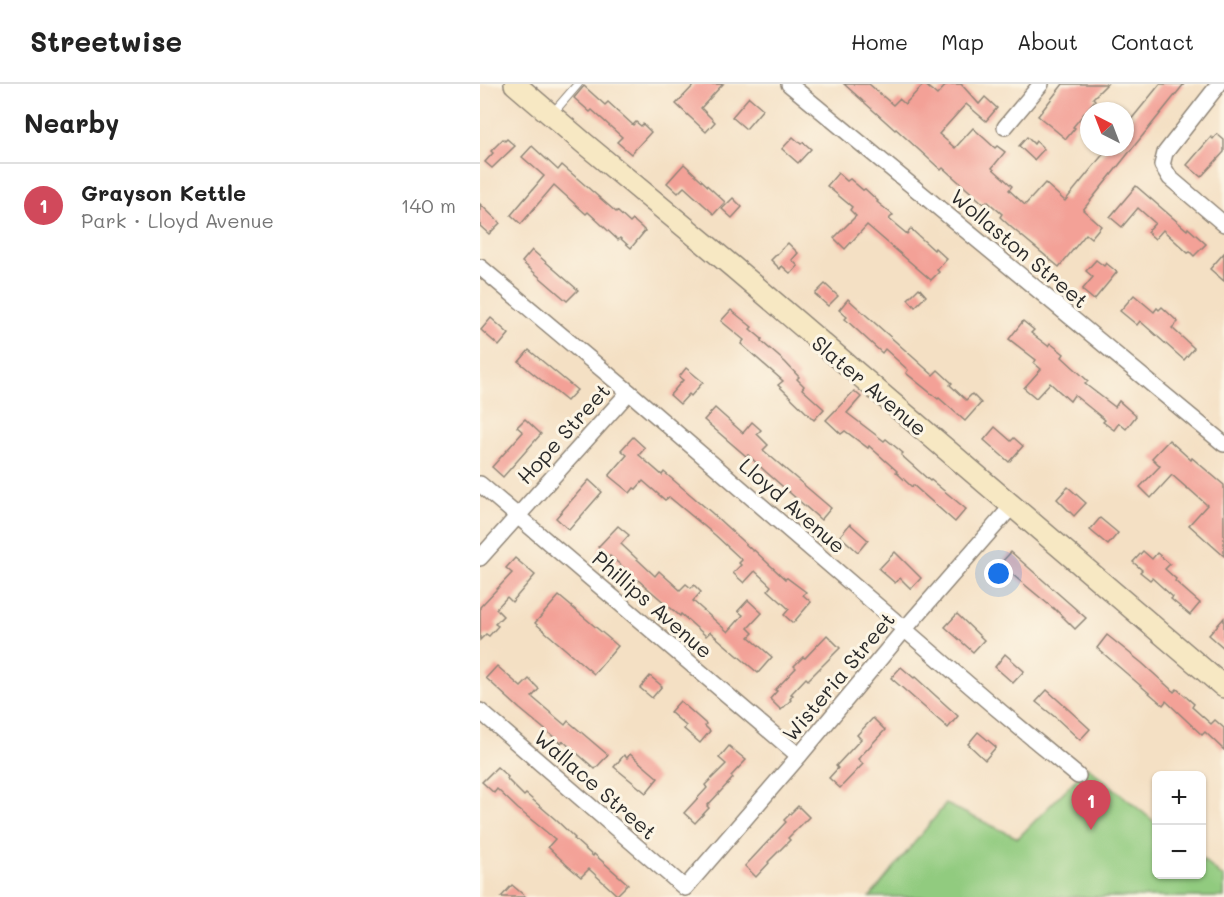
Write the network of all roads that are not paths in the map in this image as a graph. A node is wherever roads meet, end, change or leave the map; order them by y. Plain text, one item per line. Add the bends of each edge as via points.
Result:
1 (515, 84) edge
2 (578, 84) edge
3 (789, 84) edge
4 (1220, 84) edge
5 (1032, 87) edge
6 (551, 115) junction
7 (1005, 127) dead end
8 (1224, 224) edge
9 (480, 267) edge
10 (629, 392) junction
11 (1224, 444) edge
12 (480, 484) edge
13 (1012, 506) junction
14 (517, 515) junction
15 (480, 558) edge
16 (904, 630) junction
17 (1224, 687) edge
18 (480, 711) edge
19 (799, 756) junction
20 (1078, 776) dead end
21 (698, 873) joint
22 (681, 893) edge

1 - 6 street, Slater Avenue
2 - 6 lane
3 - 11 street, Wollaston Street
4 - 8 street via 1165,153 1162,165 1170,178
5 - 7 street
6 - 13 street, Slater Avenue
9 - 10 street, Lloyd Avenue
10 - 14 street, Hope Street
10 - 16 street, Lloyd Avenue
12 - 14 street, Phillips Avenue
13 - 16 street, Wisteria Street
13 - 17 street, Slater Avenue
14 - 15 street, Hope Street
14 - 19 street, Phillips Avenue
16 - 19 street, Wisteria Street
16 - 20 street, Lloyd Avenue
18 - 22 street, Wallace Street
19 - 21 street, Wisteria Street
21 - 22 street, Wallace Street

